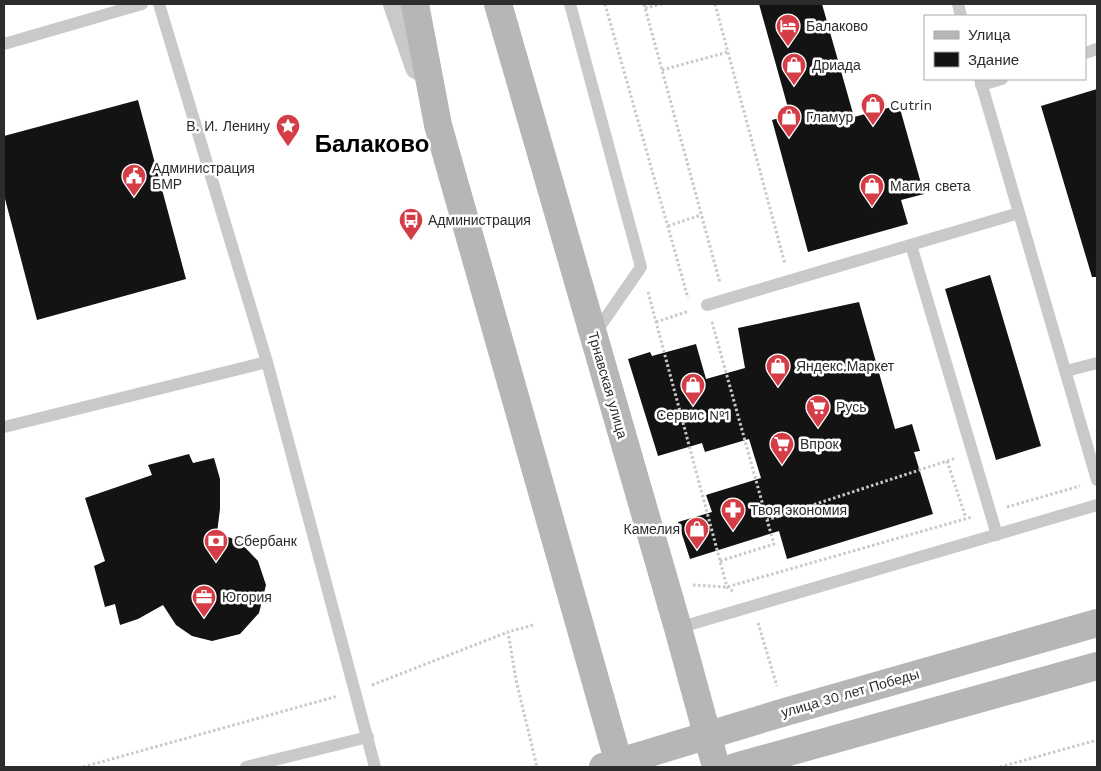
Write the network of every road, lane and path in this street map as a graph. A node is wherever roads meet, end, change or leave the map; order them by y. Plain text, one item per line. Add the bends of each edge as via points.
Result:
1 (142, 4) edge
2 (159, 4) edge
3 (396, 4) edge
4 (415, 4) edge
5 (498, 4) edge
6 (570, 4) edge
7 (605, 4) edge
8 (662, 4) edge
9 (715, 4) edge
10 (644, 6) edge
11 (4, 44) edge
12 (728, 52) junction
13 (662, 70) junction
14 (995, 80) edge
15 (980, 82) edge
16 (438, 125) junction
17 (1019, 213) junction
18 (701, 215) junction
19 (668, 226) junction
20 (912, 245) junction
21 (641, 267) junction
22 (790, 281) junction
23 (724, 300) junction
24 (707, 305) junction
25 (692, 310) junction
26 (656, 322) junction
27 (594, 335) junction
28 (267, 362) junction
29 (1097, 363) edge
30 (1066, 371) junction
31 (4, 427) edge
32 (973, 452) junction
33 (947, 461) junction
34 (1093, 482) edge
35 (1097, 505) edge
36 (991, 511) junction
37 (966, 518) junction
38 (767, 520) junction
39 (997, 535) junction
40 (720, 561) junction
41 (692, 585) dead end
42 (728, 587) junction
43 (753, 606) junction
44 (1097, 623) edge
45 (533, 625) dead end
46 (678, 628) junction
47 (508, 632) junction
48 (1097, 666) edge
49 (355, 691) junction
50 (785, 712) junction
51 (707, 736) junction
52 (368, 737) junction
53 (1097, 740) edge
54 (614, 766) edge
55 (83, 767) edge
56 (246, 767) edge
57 (375, 767) edge
58 (537, 767) edge
59 (716, 767) edge
60 (735, 767) edge
61 (1000, 767) edge

1 - 11 lane
2 - 28 lane
3 - 16 street
4 - 16 main road
5 - 27 main road, Трнавская улица
6 - 21 lane
7 - 19 path
8 - 10 path
9 - 12 path
10 - 13 path
12 - 13 path
12 - 22 path
13 - 18 path
14 - 15 lane
15 - 17 lane
16 - 54 main road
17 - 20 lane
17 - 30 lane
18 - 19 path
18 - 23 path
19 - 25 path
20 - 22 lane
20 - 32 lane
21 - 26 path
21 - 27 lane
22 - 23 lane
23 - 24 lane
24 - 25 path
24 - 38 path
25 - 26 path
26 - 40 path
27 - 46 main road, Трнавская улица
28 - 31 lane
28 - 49 lane
29 - 30 lane
30 - 34 lane
32 - 33 path
32 - 36 lane
33 - 37 path
33 - 38 path
34 - 36 path
35 - 39 lane
36 - 37 path
36 - 39 lane
37 - 42 path
38 - 40 path via 774,544
39 - 43 lane
40 - 42 path
41 - 42 path
42 - 43 path
43 - 46 lane
43 - 50 path
44 - 50 main road, улица 30 лет Победы
45 - 47 path
46 - 51 main road, Трнавская улица
47 - 49 path
47 - 58 path
48 - 60 main road
49 - 52 lane
49 - 55 path
50 - 51 main road, улица 30 лет Победы
51 - 54 main road, улица 30 лет Победы
51 - 59 main road, Трнавская улица
52 - 56 lane
52 - 57 lane
53 - 61 path

